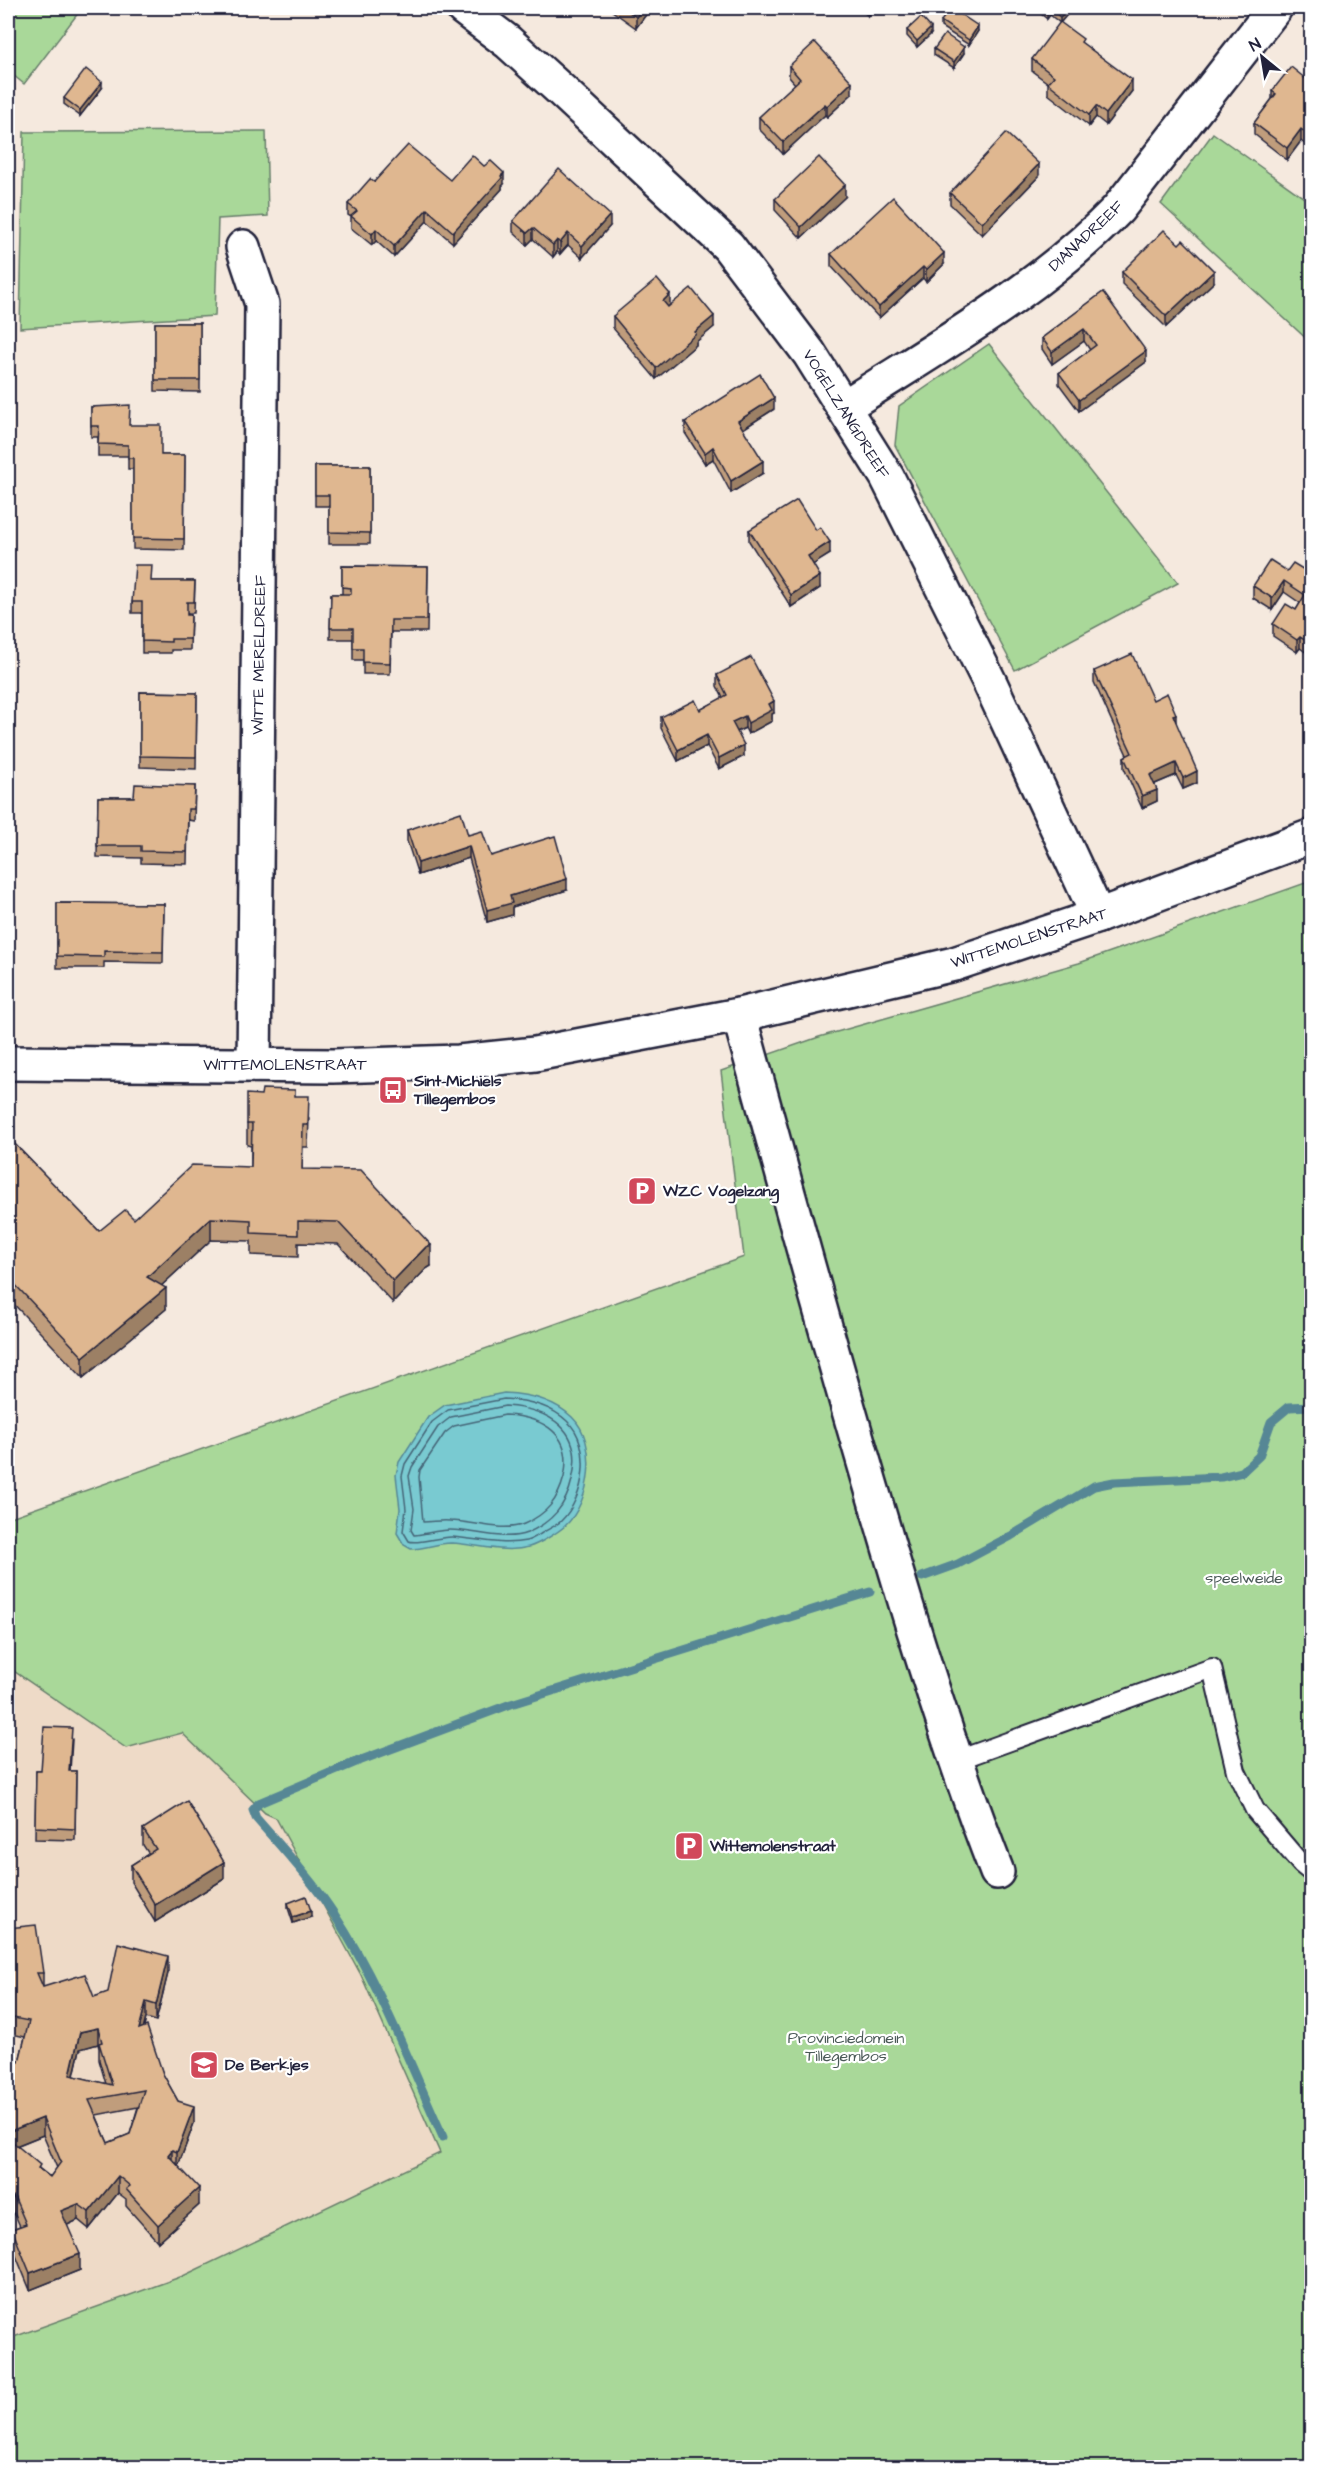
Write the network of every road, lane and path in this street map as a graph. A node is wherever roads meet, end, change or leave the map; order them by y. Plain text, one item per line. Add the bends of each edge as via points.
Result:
1 (463, 8) edge
2 (1275, 8) edge
3 (243, 248) dead end
4 (844, 407) junction
5 (1311, 836) edge
6 (1098, 916) junction
7 (739, 1015) junction
8 (8, 1063) edge
9 (254, 1065) junction
10 (955, 1761) junction
11 (997, 1872) dead end
12 (1311, 1873) edge

1 - 4 street, VOGELZANGDREEF via 508,42 728,246
2 - 4 street, DIANADREEF via 1118,209 1097,230 1018,295
3 - 9 street, WITTE MERELDREEF via 262,304
4 - 6 street, VOGELZANGDREEF via 887,477 968,639
5 - 6 street, WITTEMOLENSTRAAT
6 - 7 street, WITTEMOLENSTRAAT via 954,964
7 - 9 street, WITTEMOLENSTRAAT via 535,1054 411,1064
7 - 10 street via 847,1406
8 - 9 street, WITTEMOLENSTRAAT
10 - 11 street
10 - 12 lane via 1212,1668 1236,1771 1255,1810

